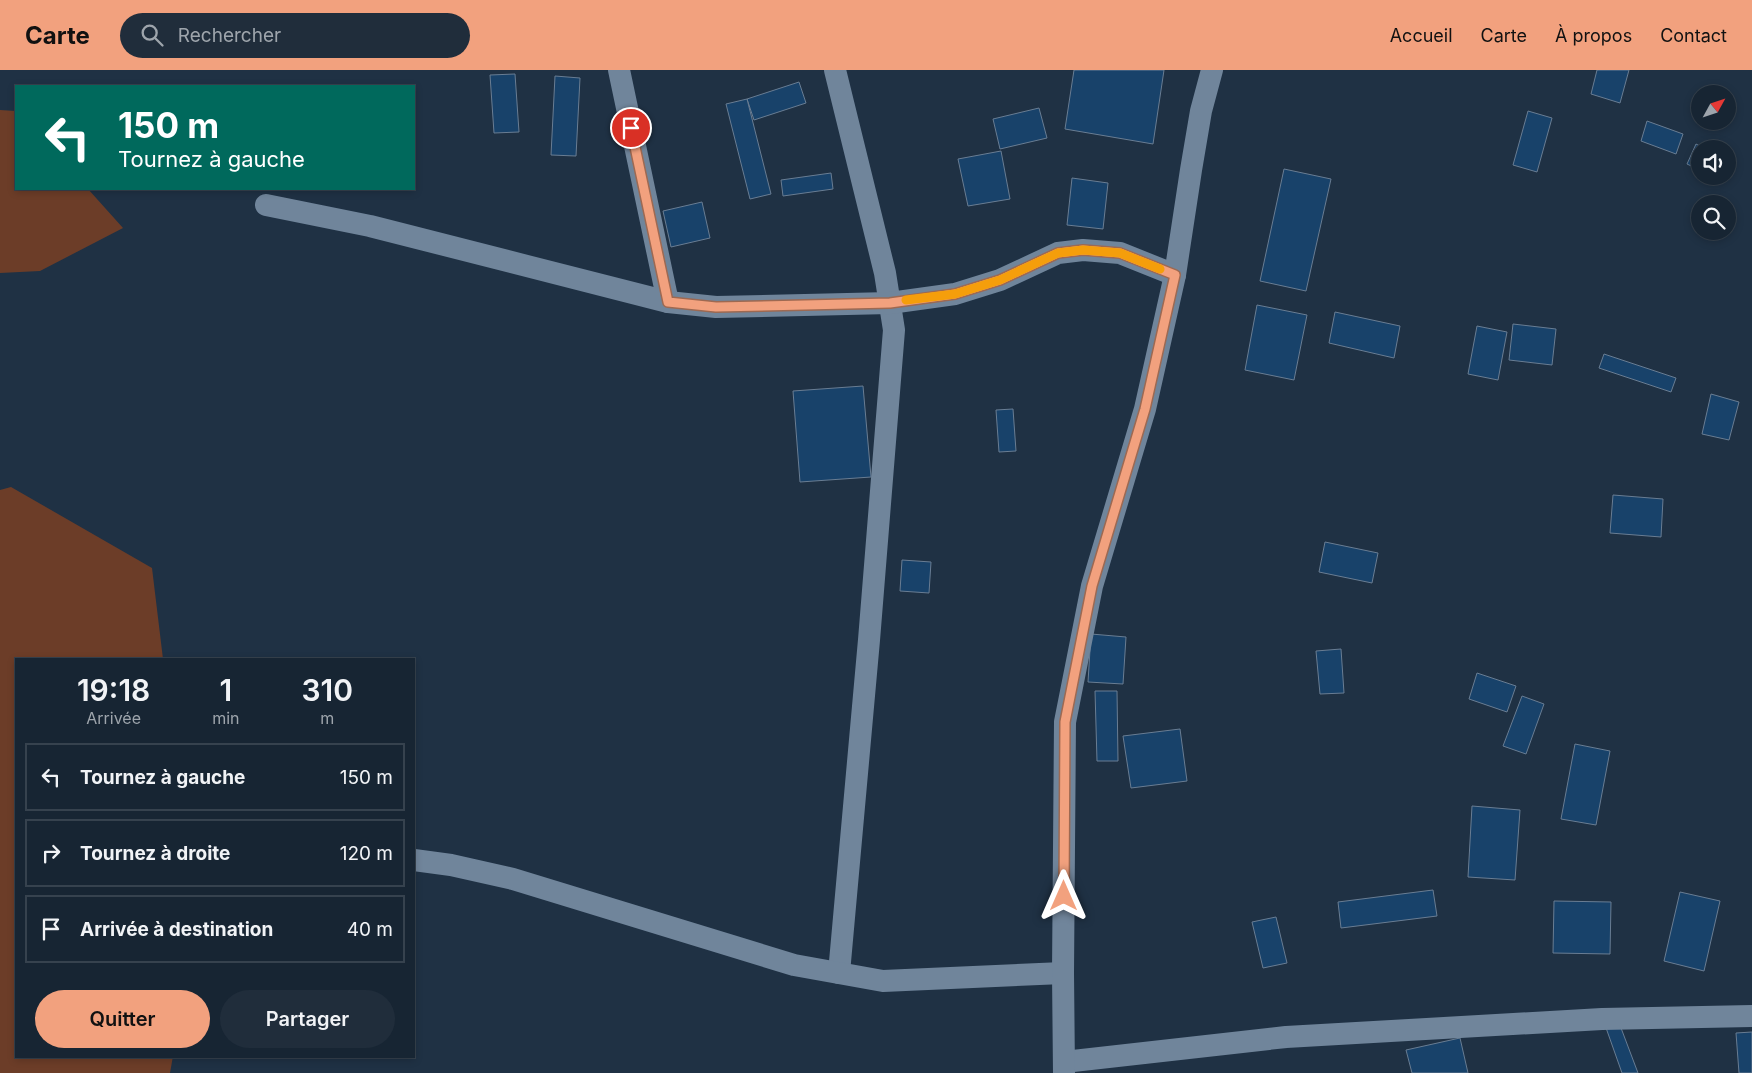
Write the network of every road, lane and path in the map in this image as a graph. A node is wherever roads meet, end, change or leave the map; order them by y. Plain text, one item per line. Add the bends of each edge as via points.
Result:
1 (619, 70) edge
2 (835, 70) edge
3 (1212, 70) edge
4 (266, 205) dead end
5 (1175, 275) junction
6 (668, 302) junction
7 (890, 303) junction
8 (415, 860) edge
9 (1063, 972) junction
10 (839, 973) junction
11 (1752, 1016) edge
12 (1064, 1068) edge

1 - 6 street
2 - 7 street
3 - 5 street via 1201,111
4 - 6 street via 370,226
5 - 7 street via 1120,253 1083,250 1058,253 1000,280 955,294
5 - 9 street via 1145,409 1092,586 1065,722
6 - 7 street via 716,307
7 - 10 street via 894,330
8 - 10 street via 513,879 794,964
9 - 10 street via 883,981
9 - 12 street
11 - 12 street via 1602,1019 1286,1038

